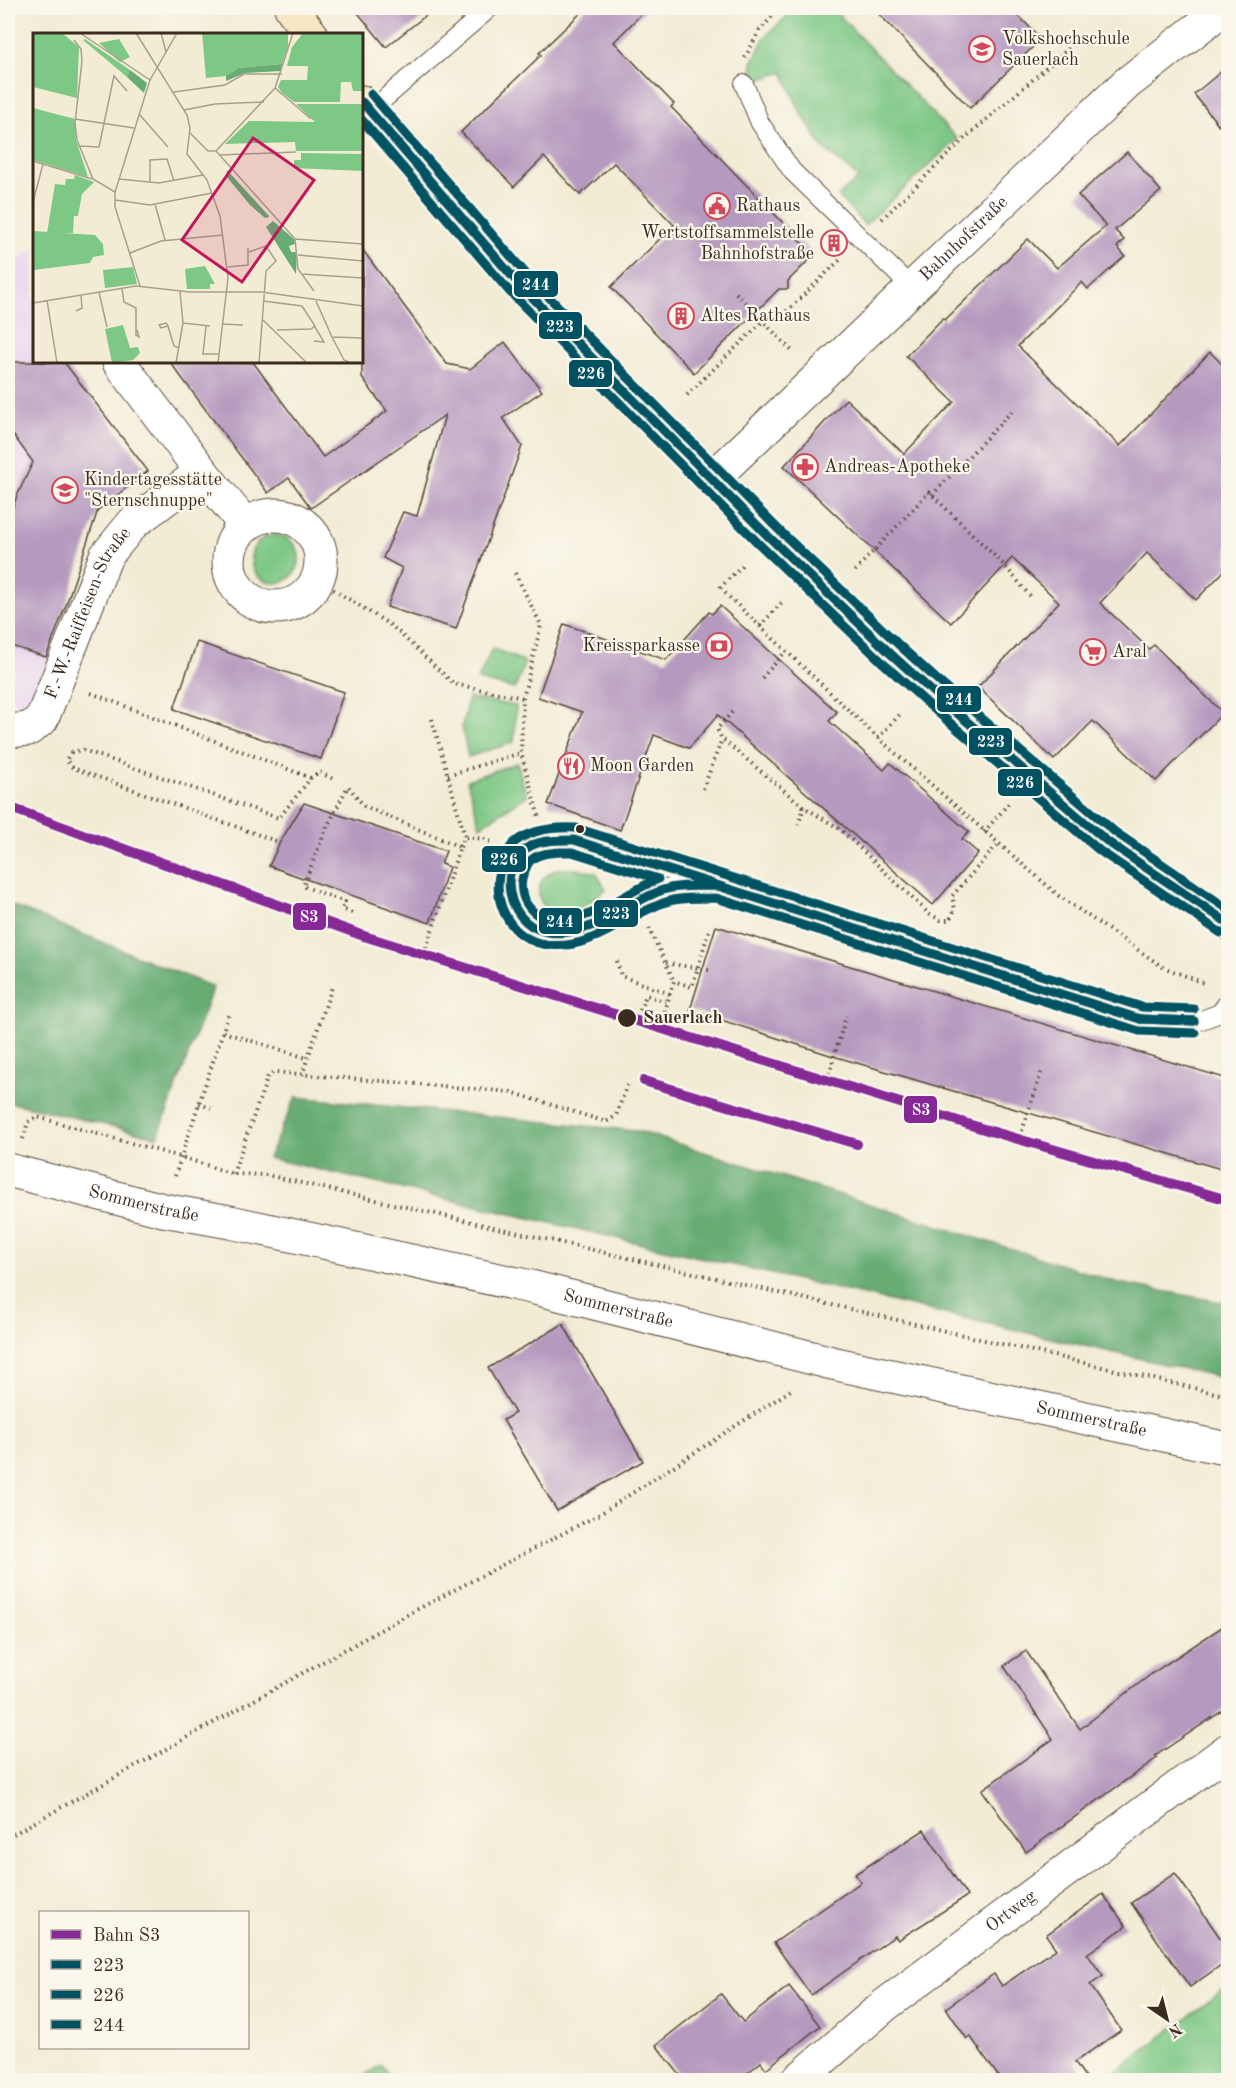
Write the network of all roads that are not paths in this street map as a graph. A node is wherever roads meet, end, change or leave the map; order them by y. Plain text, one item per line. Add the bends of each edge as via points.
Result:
1 (291, 8) edge
2 (490, 8) edge
3 (1224, 8) edge
4 (309, 33) edge
5 (744, 84) road end
6 (365, 107) edge
7 (912, 288) junction
8 (120, 363) edge
9 (202, 472) junction
10 (712, 479) junction
11 (246, 526) junction
12 (8, 731) edge
13 (718, 886) junction
14 (1228, 923) edge
15 (1228, 1002) edge
16 (10, 1170) edge
17 (1228, 1449) edge
18 (1228, 1750) edge
19 (798, 2080) edge

1 - 4 main road
2 - 6 lane
3 - 7 street, Bahnhofstraße via 1126,84
5 - 7 lane via 760,123 792,171
6 - 10 main road via 518,283
7 - 10 street, Bahnhofstraße
8 - 9 street
9 - 11 street
9 - 12 street, F.-W.-Raiffeisen-Straße via 133,523 106,556 42,719 29,729
10 - 14 main road via 936,695 1108,842
11 - 11 street via 262,517 280,515 310,530 319,545 321,563 318,580 308,593 294,603 278,607 247,598 236,586 230,570 235,538
13 - 13 lane via 664,890 573,932 545,932 534,927 514,910 509,893 510,874 520,853 546,841 574,840
13 - 15 lane via 1140,1019 1199,1021 1220,1013
16 - 17 street, Sommerstraße via 163,1210 531,1287 832,1363
18 - 19 street, Ortweg via 885,2005

